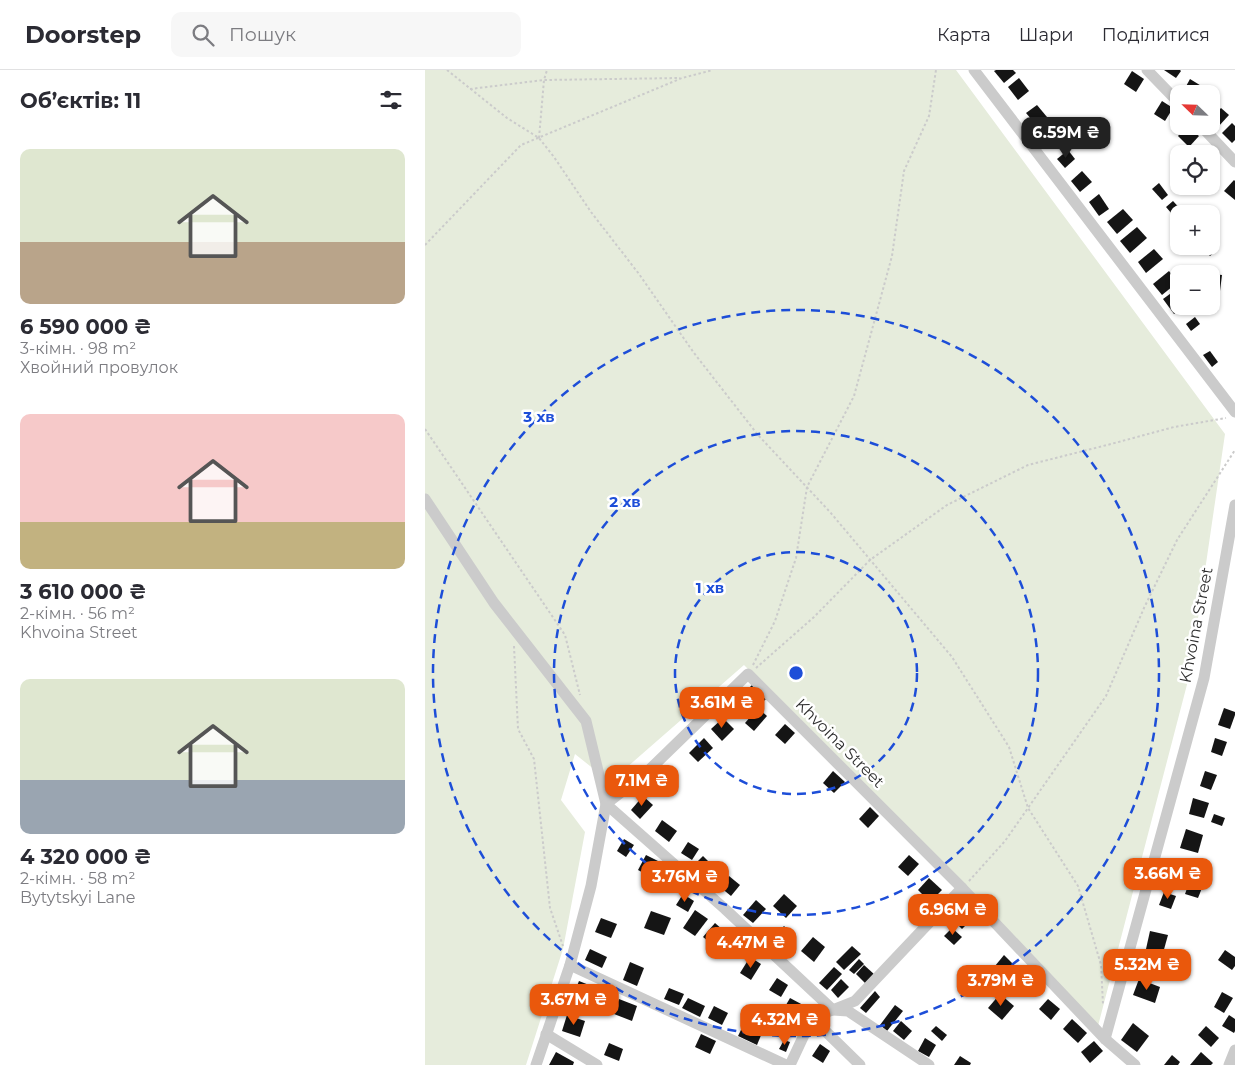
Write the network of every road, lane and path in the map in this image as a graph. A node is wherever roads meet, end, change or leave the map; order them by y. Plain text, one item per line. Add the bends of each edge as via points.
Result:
1 (447, 70) edge
2 (547, 70) edge
3 (713, 70) edge
4 (936, 70) edge
5 (974, 70) edge
6 (1147, 70) edge
7 (682, 78) junction
8 (544, 80) junction
9 (470, 89) junction
10 (1170, 94) edge
11 (1210, 135) edge
12 (539, 138) junction
13 (1235, 162) edge
14 (425, 246) edge
15 (1231, 415) edge
16 (425, 429) edge
17 (1235, 450) edge
18 (807, 487) junction
19 (425, 499) edge
20 (1235, 505) edge
21 (870, 560) junction
22 (514, 647) dead end
23 (748, 674) junction
24 (581, 702) dead end
25 (606, 804) junction
26 (1028, 808) junction
27 (962, 888) junction
28 (564, 948) dead end
29 (570, 965) junction
30 (833, 1010) junction
31 (1103, 1011) dead end
32 (812, 1018) junction
33 (546, 1034) junction
34 (1105, 1039) junction
35 (1235, 1050) edge
36 (536, 1065) edge
37 (597, 1065) edge
38 (788, 1065) edge
39 (860, 1065) edge
40 (929, 1065) edge
41 (1135, 1065) edge
42 (1229, 1065) edge

1 - 9 path
2 - 8 path
3 - 7 path
4 - 18 path via 929,116 904,172 892,256 854,396
5 - 15 street
6 - 10 street
7 - 8 path
7 - 12 path
8 - 9 path
8 - 12 path
9 - 12 path
11 - 13 street
12 - 14 path via 521,145
12 - 18 path via 694,353 758,435
15 - 21 path via 1174,426 1028,465 947,505
16 - 24 path via 565,635
17 - 26 path via 1177,540 1106,696
18 - 21 path
18 - 23 path via 796,558 775,621
19 - 25 street via 494,603 586,721
20 - 34 street, Khvoina Street via 1204,678
21 - 23 path via 814,617
21 - 26 path via 952,657 1009,747
22 - 28 path via 518,730 534,759 550,908
23 - 25 street via 646,773
23 - 27 street, Khvoina Street
25 - 29 street via 591,886
25 - 30 street
26 - 27 path via 1005,841
26 - 31 path via 1078,886 1101,965
27 - 30 street via 855,1001
27 - 34 street, Khvoina Street
29 - 33 street
29 - 38 street
30 - 32 street
30 - 40 street via 847,1011
32 - 38 street
32 - 39 street
33 - 36 street
33 - 37 street
34 - 41 street, Khvoina Street
35 - 42 street

